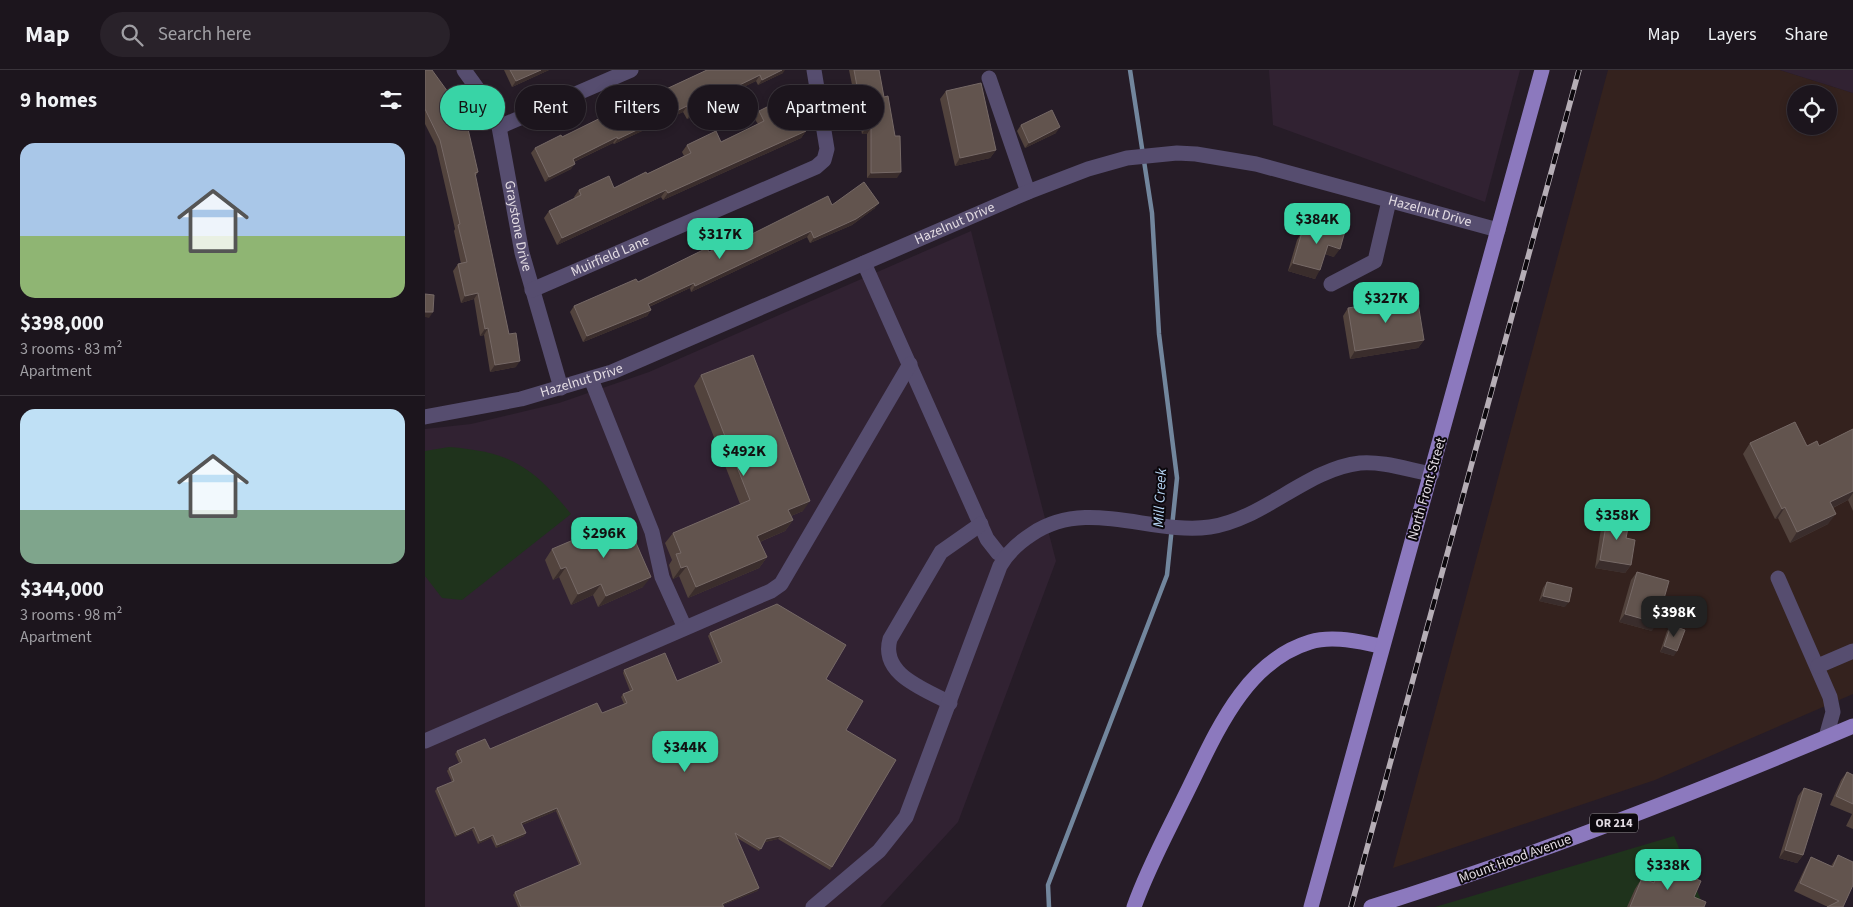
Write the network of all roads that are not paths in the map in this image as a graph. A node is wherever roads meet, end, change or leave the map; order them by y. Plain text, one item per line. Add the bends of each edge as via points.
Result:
1 (464, 70) edge
2 (631, 70) edge
3 (814, 70) edge
4 (1542, 70) edge
5 (989, 78) dead end
6 (475, 85) edge
7 (505, 124) edge
8 (500, 130) edge
9 (1028, 192) junction
10 (1389, 201) junction
11 (1498, 230) junction
12 (864, 263) junction
13 (1331, 284) dead end
14 (532, 290) junction
15 (910, 364) junction
16 (591, 379) junction
17 (561, 388) junction
18 (425, 417) edge
19 (1432, 474) junction
20 (981, 524) junction
21 (1005, 557) junction
22 (1777, 578) dead end
23 (685, 628) junction
24 (1382, 646) junction
25 (1853, 651) edge
26 (1818, 666) junction
27 (950, 704) junction
28 (1853, 726) edge
29 (1826, 737) junction
30 (425, 741) edge
31 (1140, 889) junction
32 (813, 907) edge
33 (1134, 907) edge
34 (1148, 907) edge
35 (1311, 907) edge
36 (1371, 907) edge

1 - 6 street, Graystone Drive
2 - 7 street
3 - 14 street, Muirfield Lane via 826,138 824,160 804,174
4 - 11 main road, North Front Street
5 - 9 street
8 - 14 street, Graystone Drive via 518,236
9 - 10 street, Hazelnut Drive via 1127,158 1177,153 1225,157
9 - 12 street, Hazelnut Drive
10 - 11 street, Hazelnut Drive
10 - 13 street via 1375,261
11 - 19 main road, North Front Street
12 - 15 street
12 - 16 street, Hazelnut Drive
14 - 17 street, Graystone Drive
15 - 20 street
15 - 23 street via 781,584
16 - 17 street, Hazelnut Drive
16 - 23 street via 652,532 662,577
17 - 18 street, Hazelnut Drive via 481,408
19 - 21 street via 1377,463 1347,466 1332,470 1236,520 1210,527 1181,527 1107,518 1065,519 1037,531
19 - 24 main road, North Front Street
20 - 21 street via 992,546
20 - 27 street via 941,552 887,647 894,670
21 - 27 street
22 - 26 street
23 - 30 street
24 - 31 main road via 1343,640 1312,641 1284,655 1252,682 1225,716
24 - 35 main road, North Front Street
25 - 26 street
26 - 29 street via 1831,697 1833,712
27 - 32 street via 915,799 901,825 879,851
28 - 29 main road, Mount Hood Avenue / OR 214
29 - 36 main road, Mount Hood Avenue / OR 214 via 1722,782 1606,826
31 - 33 main road
31 - 34 main road

